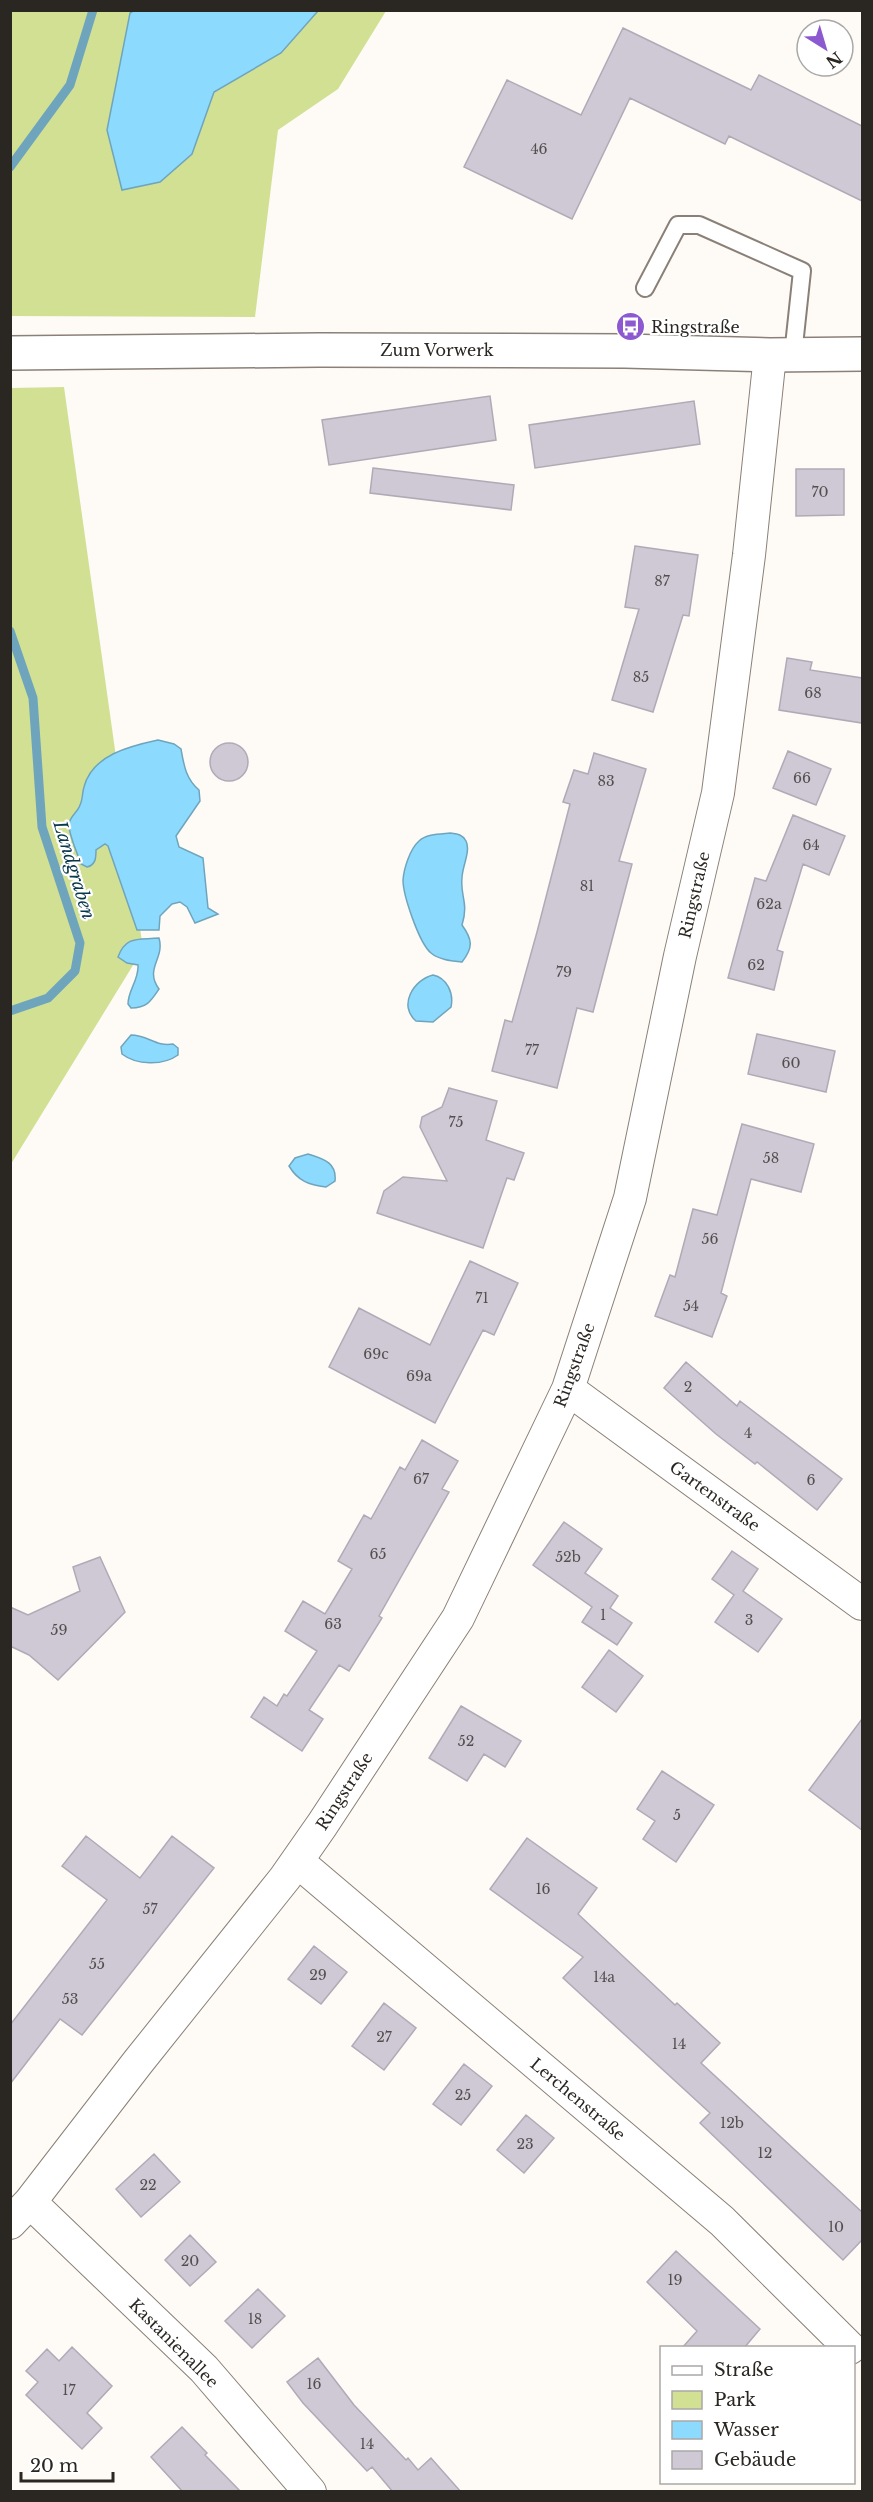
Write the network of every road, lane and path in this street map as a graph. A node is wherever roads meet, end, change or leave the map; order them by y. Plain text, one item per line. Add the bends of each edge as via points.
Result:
1 (645, 288) dead end
2 (18, 353) edge
3 (862, 354) edge
4 (782, 355) junction
5 (568, 1389) junction
6 (862, 1604) edge
7 (297, 1861) junction
8 (20, 2213) edge
9 (848, 2346) edge
10 (310, 2492) edge

1 - 4 lane via 678,225 699,225 802,271
2 - 4 street, Zum Vorwerk via 319,350
3 - 4 street, Zum Vorwerk
4 - 5 street, Ringstraße via 749,555 718,793 630,1198
5 - 6 street, Gartenstraße
5 - 7 street, Ringstraße via 458,1618
7 - 8 street, Ringstraße
7 - 9 street, Lerchenstraße via 722,2221
8 - 10 street, Kastanienallee via 204,2370

